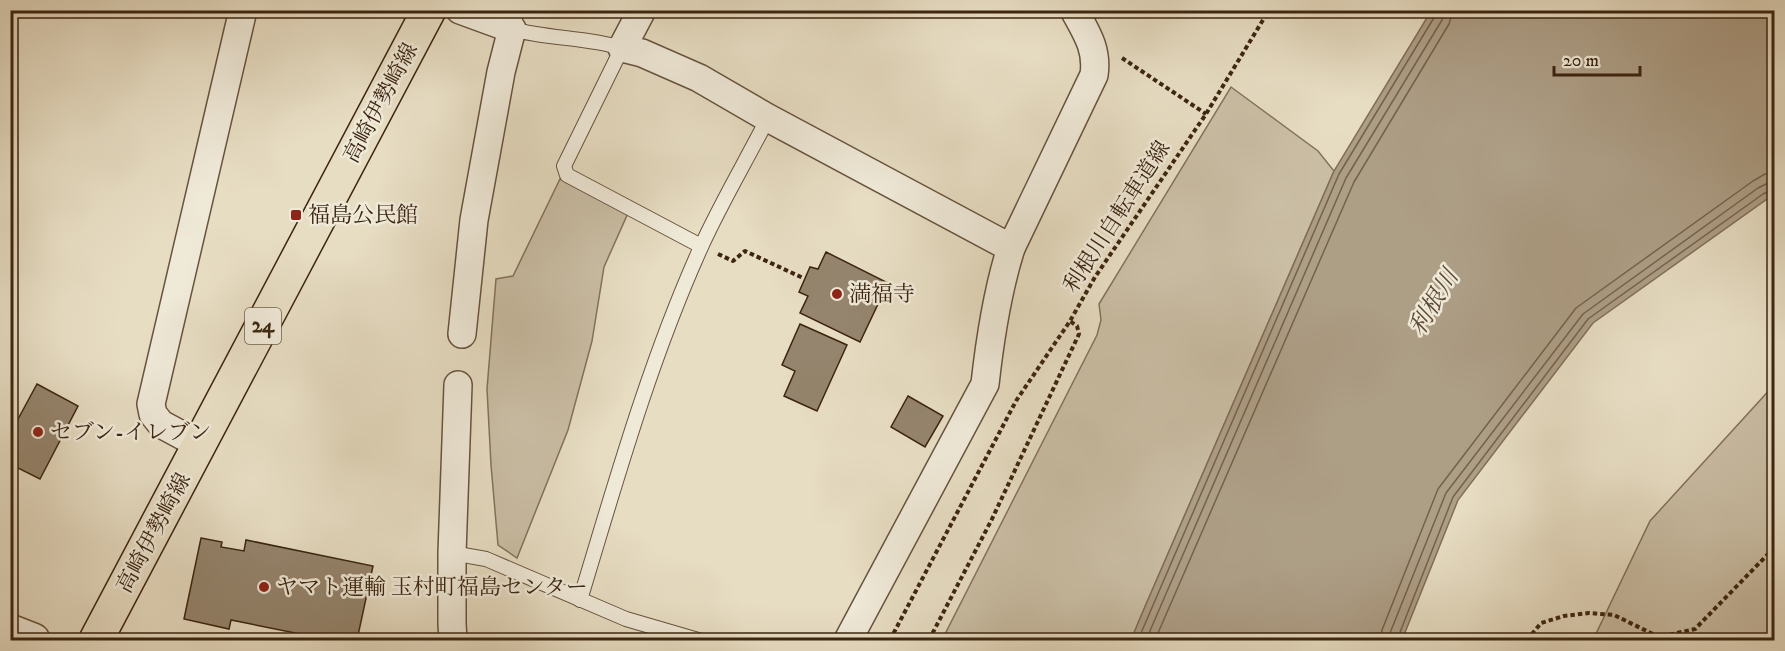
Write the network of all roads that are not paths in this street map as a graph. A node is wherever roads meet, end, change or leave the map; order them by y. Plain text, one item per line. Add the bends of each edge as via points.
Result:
1 (243, 10) edge
2 (429, 10) edge
3 (460, 10) edge
4 (642, 10) edge
5 (1074, 10) edge
6 (514, 20) edge
7 (622, 48) junction
8 (768, 118) junction
9 (701, 246) junction
10 (1011, 248) junction
11 (462, 334) dead end
12 (458, 385) dead end
13 (200, 445) junction
14 (452, 553) junction
15 (580, 600) junction
16 (10, 631) edge
17 (33, 640) edge
18 (96, 640) edge
19 (453, 640) edge
20 (698, 640) edge
21 (848, 640) edge

1 - 13 street via 152,404 153,414 161,424
2 - 13 main road, 高崎伊勢崎線 / 24
3 - 6 street
4 - 7 street
5 - 10 street via 1094,50 1094,75
6 - 7 lane via 526,33 604,42
6 - 11 street via 483,164
7 - 8 street via 699,78
7 - 9 lane via 564,166 567,175
8 - 9 lane
8 - 10 street
9 - 15 lane via 646,388
10 - 21 street via 989,344 985,384
12 - 14 street
13 - 18 main road, 高崎伊勢崎線 / 24
14 - 15 lane via 486,559
14 - 19 street
15 - 20 lane
16 - 17 street

